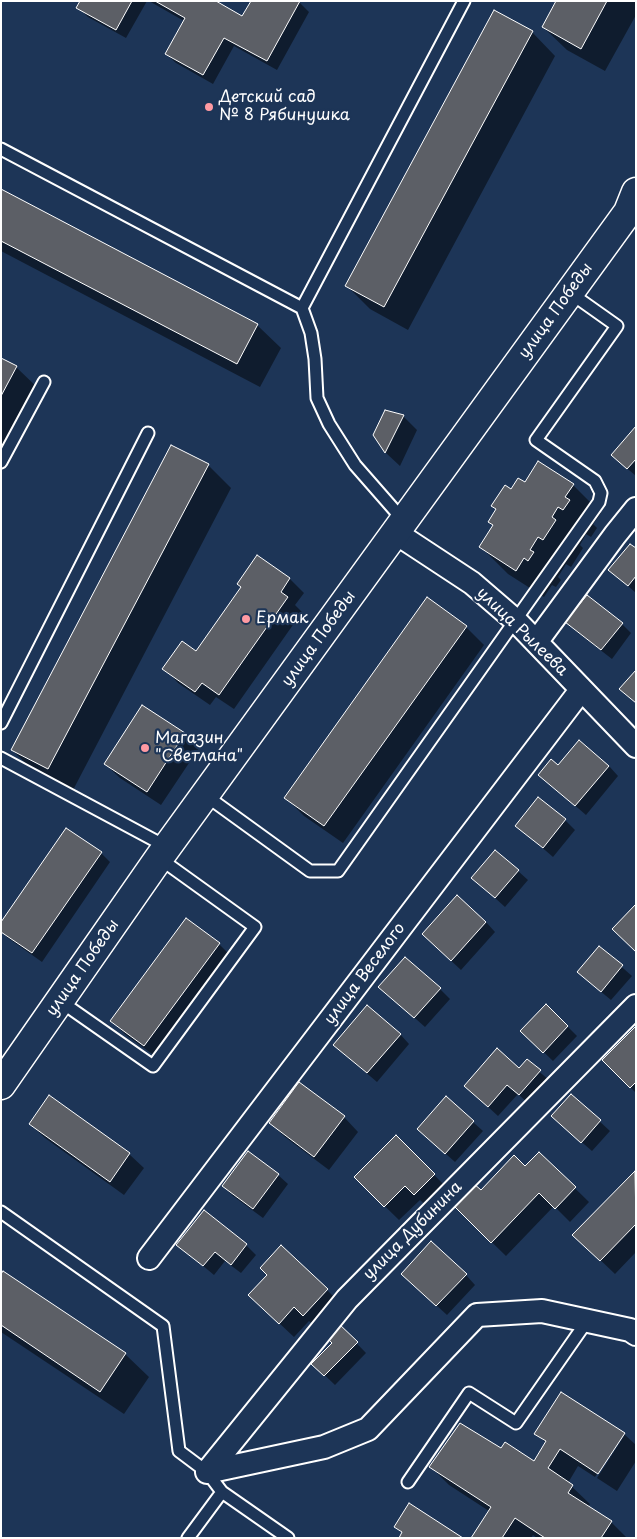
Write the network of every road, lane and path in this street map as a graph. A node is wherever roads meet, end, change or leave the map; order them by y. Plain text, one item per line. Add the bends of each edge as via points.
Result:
1 (464, 1) edge
2 (1, 149) edge
3 (636, 192) edge
4 (569, 292) junction
5 (302, 308) junction
6 (44, 382) dead end
7 (148, 433) dead end
8 (1, 462) edge
9 (636, 509) edge
10 (400, 527) junction
11 (515, 620) junction
12 (537, 641) junction
13 (581, 690) junction
14 (1, 723) edge
15 (636, 746) edge
16 (1, 758) edge
17 (204, 795) junction
18 (163, 852) junction
19 (60, 1001) junction
20 (636, 1006) edge
21 (1, 1085) edge
22 (1, 1212) edge
23 (149, 1258) dead end
24 (587, 1321) junction
25 (634, 1328) edge
26 (207, 1472) junction
27 (408, 1482) dead end
28 (222, 1492) junction
29 (188, 1538) edge
30 (288, 1538) edge

1 - 5 lane
2 - 5 lane
3 - 4 street, улица Победы via 628,212
4 - 10 street, улица Победы
4 - 11 lane via 617,326 536,440 595,482 601,493 599,502
5 - 10 lane via 315,359 317,398 329,424
6 - 8 lane
7 - 14 lane
9 - 12 street
10 - 11 street, улица Рылеева
10 - 17 street, улица Победы
11 - 12 street, улица Рылеева
11 - 17 lane via 338,872 310,871
12 - 13 street, улица Рылеева
13 - 15 street, улица Рылеева
13 - 23 street, улица Веселого
16 - 18 lane
17 - 18 street, улица Победы
18 - 19 street, улица Победы
18 - 19 lane via 255,928 153,1066
19 - 21 street, улица Победы
20 - 26 street, улица Дубинина via 347,1299
22 - 26 lane via 163,1326 179,1451
24 - 25 street
24 - 26 street via 542,1311 477,1315 368,1428 324,1447
24 - 27 lane via 516,1423 469,1393
26 - 28 lane
28 - 29 lane
28 - 30 lane

